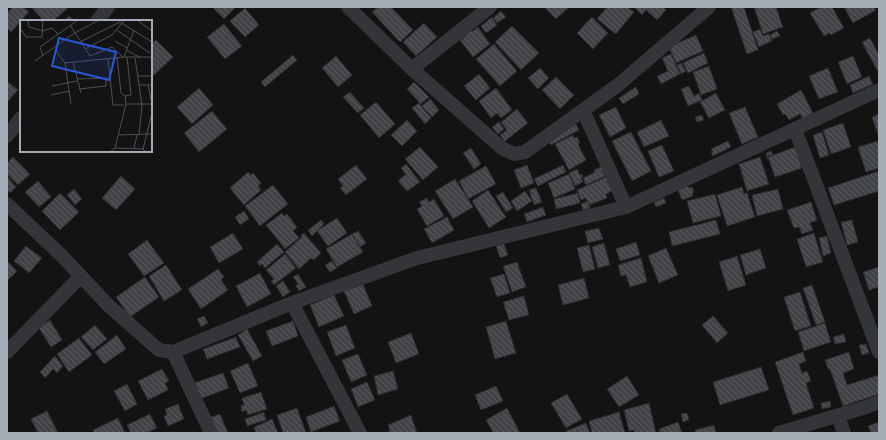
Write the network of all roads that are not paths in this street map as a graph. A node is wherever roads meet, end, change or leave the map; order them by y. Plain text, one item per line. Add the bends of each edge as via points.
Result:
1 (108, 7) edge
2 (348, 7) edge
3 (490, 7) edge
4 (709, 7) edge
5 (98, 20) edge
6 (412, 69) junction
7 (879, 90) edge
8 (583, 110) junction
9 (20, 119) edge
10 (795, 129) junction
11 (7, 136) edge
12 (7, 204) edge
13 (626, 207) junction
14 (81, 276) junction
15 (292, 303) junction
16 (7, 352) edge
17 (173, 352) junction
18 (879, 352) edge
19 (879, 402) edge
20 (838, 416) junction
21 (211, 433) edge
22 (360, 433) edge
23 (779, 433) edge
24 (844, 433) edge

1 - 5 street
2 - 6 street
3 - 6 street
4 - 8 street via 618,84
6 - 8 street via 503,149 514,154 526,152
7 - 10 street
8 - 13 street
9 - 11 street
10 - 13 street
10 - 18 street
12 - 14 street
13 - 15 street via 417,258
14 - 16 street
14 - 17 street via 108,305 159,350
15 - 17 street
15 - 22 street
17 - 21 street
19 - 20 street
20 - 23 street
20 - 24 street

